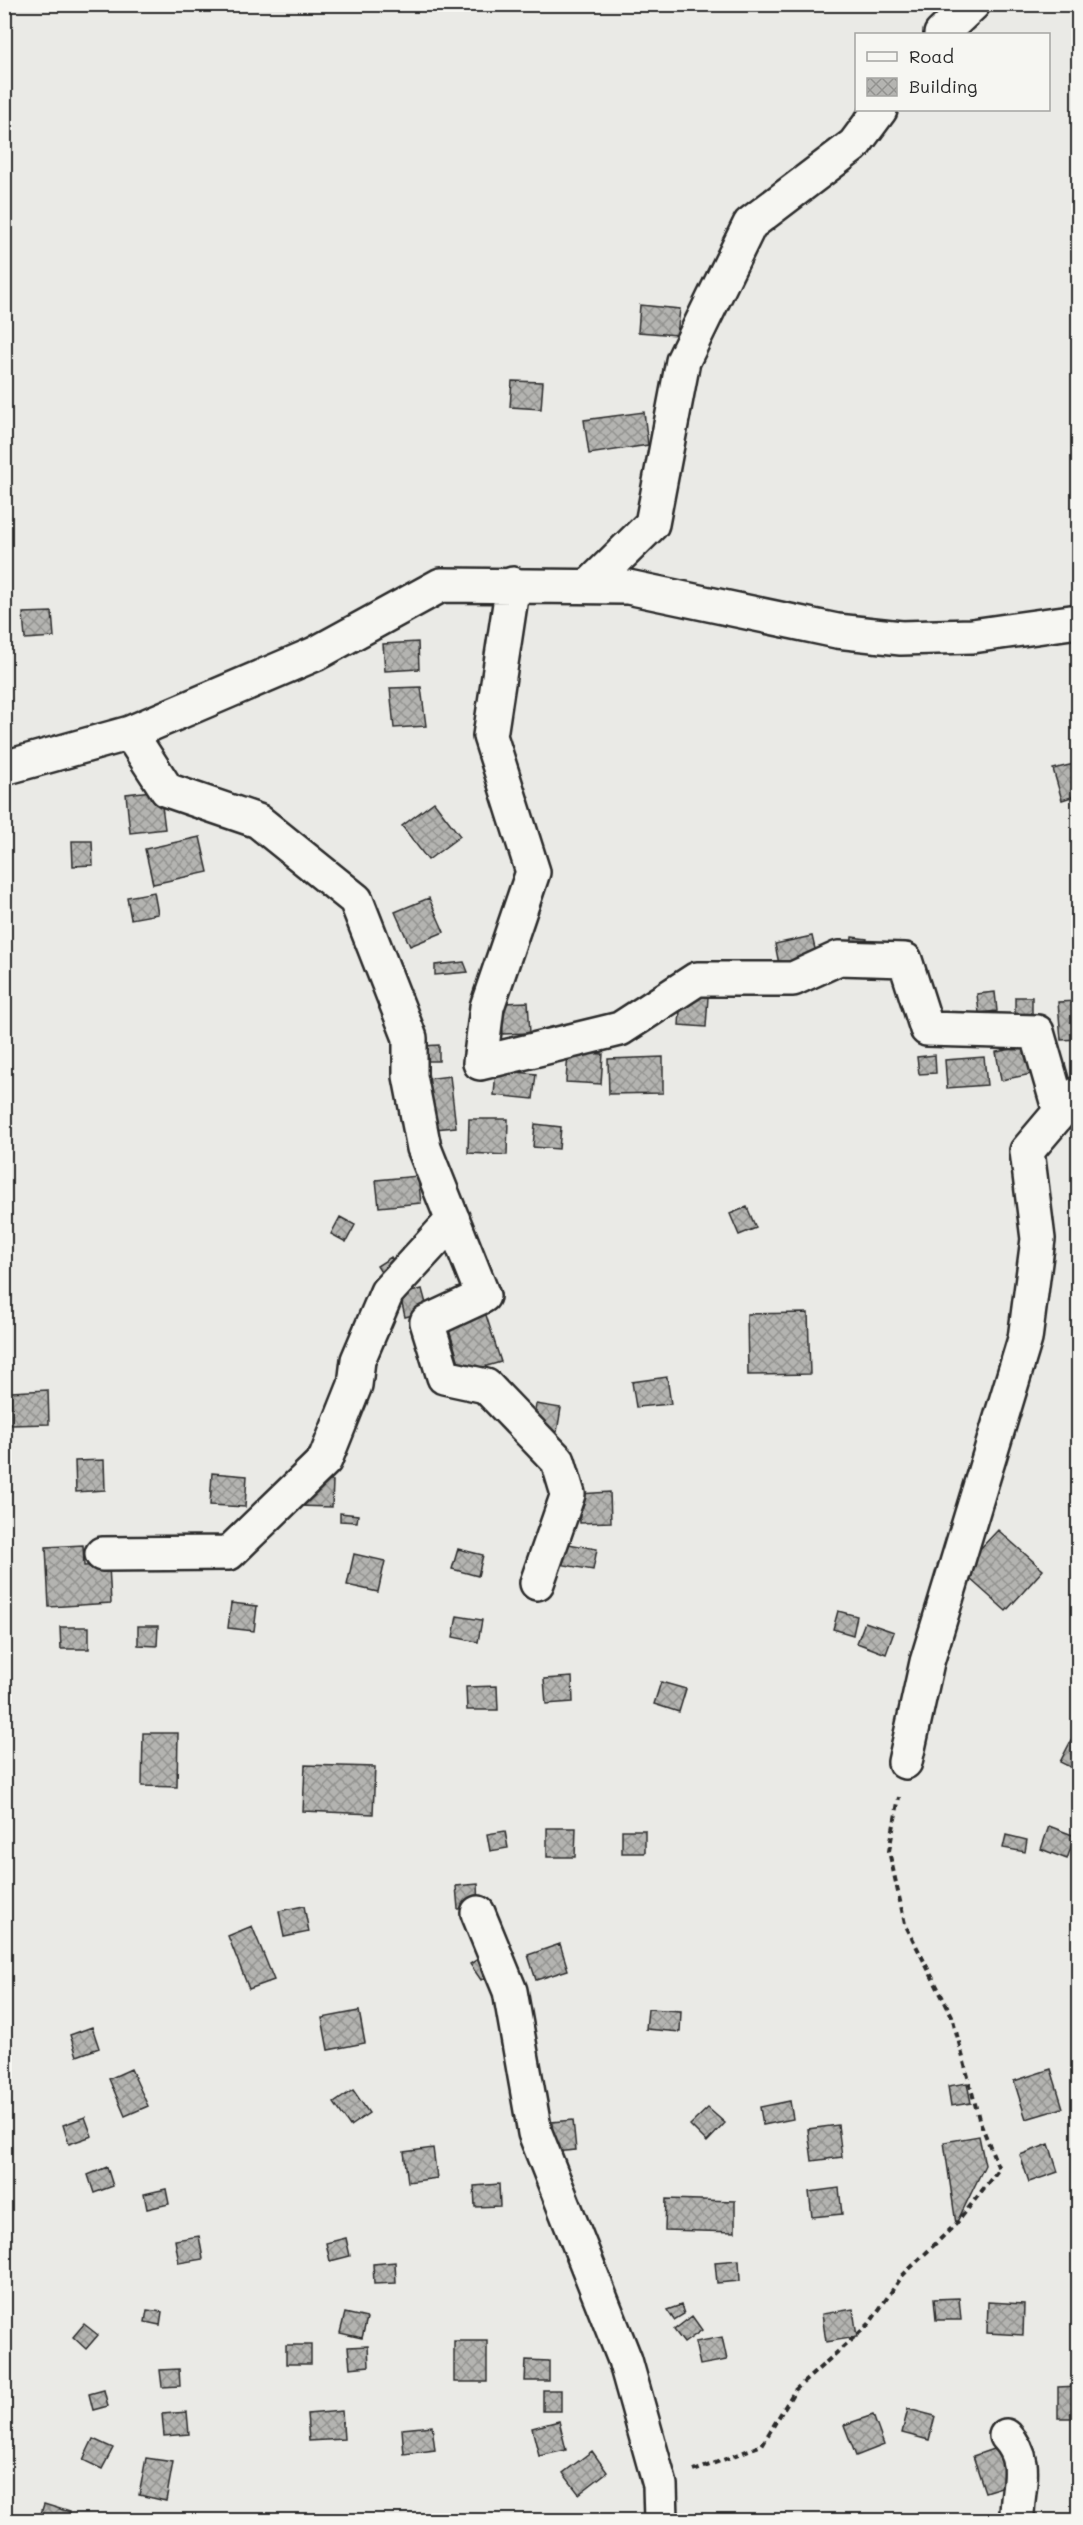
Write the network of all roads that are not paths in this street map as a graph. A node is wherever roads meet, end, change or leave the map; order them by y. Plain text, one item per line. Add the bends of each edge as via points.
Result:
1 (973, 4) edge
2 (942, 33) edge
3 (879, 111) edge
4 (513, 584) junction
5 (589, 586) junction
6 (1078, 621) edge
7 (130, 733) junction
8 (4, 768) edge
9 (1069, 1103) edge
10 (453, 1220) junction
11 (102, 1554) dead end
12 (537, 1583) dead end
13 (905, 1762) road end
14 (478, 1913) dead end
15 (1006, 2436) dead end
16 (661, 2520) edge
17 (1017, 2520) edge

1 - 2 street
3 - 5 street via 854,145 750,224 682,361 652,524
4 - 5 street
4 - 7 street via 441,585 315,654
4 - 9 street via 490,736 534,872 487,1007 480,1063 620,1029 697,979 793,979 840,958 905,960 927,1029 1037,1032
5 - 6 street via 628,587 837,631 902,638 972,636
7 - 8 street
7 - 10 street via 167,790 258,821 356,900 410,1038 410,1076 424,1148
9 - 13 street via 1027,1151 1038,1239 1025,1339 927,1662
10 - 11 street via 387,1292 358,1360 356,1384 325,1460 229,1553
10 - 12 street via 483,1296 427,1322 444,1377 486,1386 558,1461 568,1494
14 - 16 street via 510,1991 535,2133 625,2360 660,2485
15 - 17 street via 1017,2448 1022,2469

